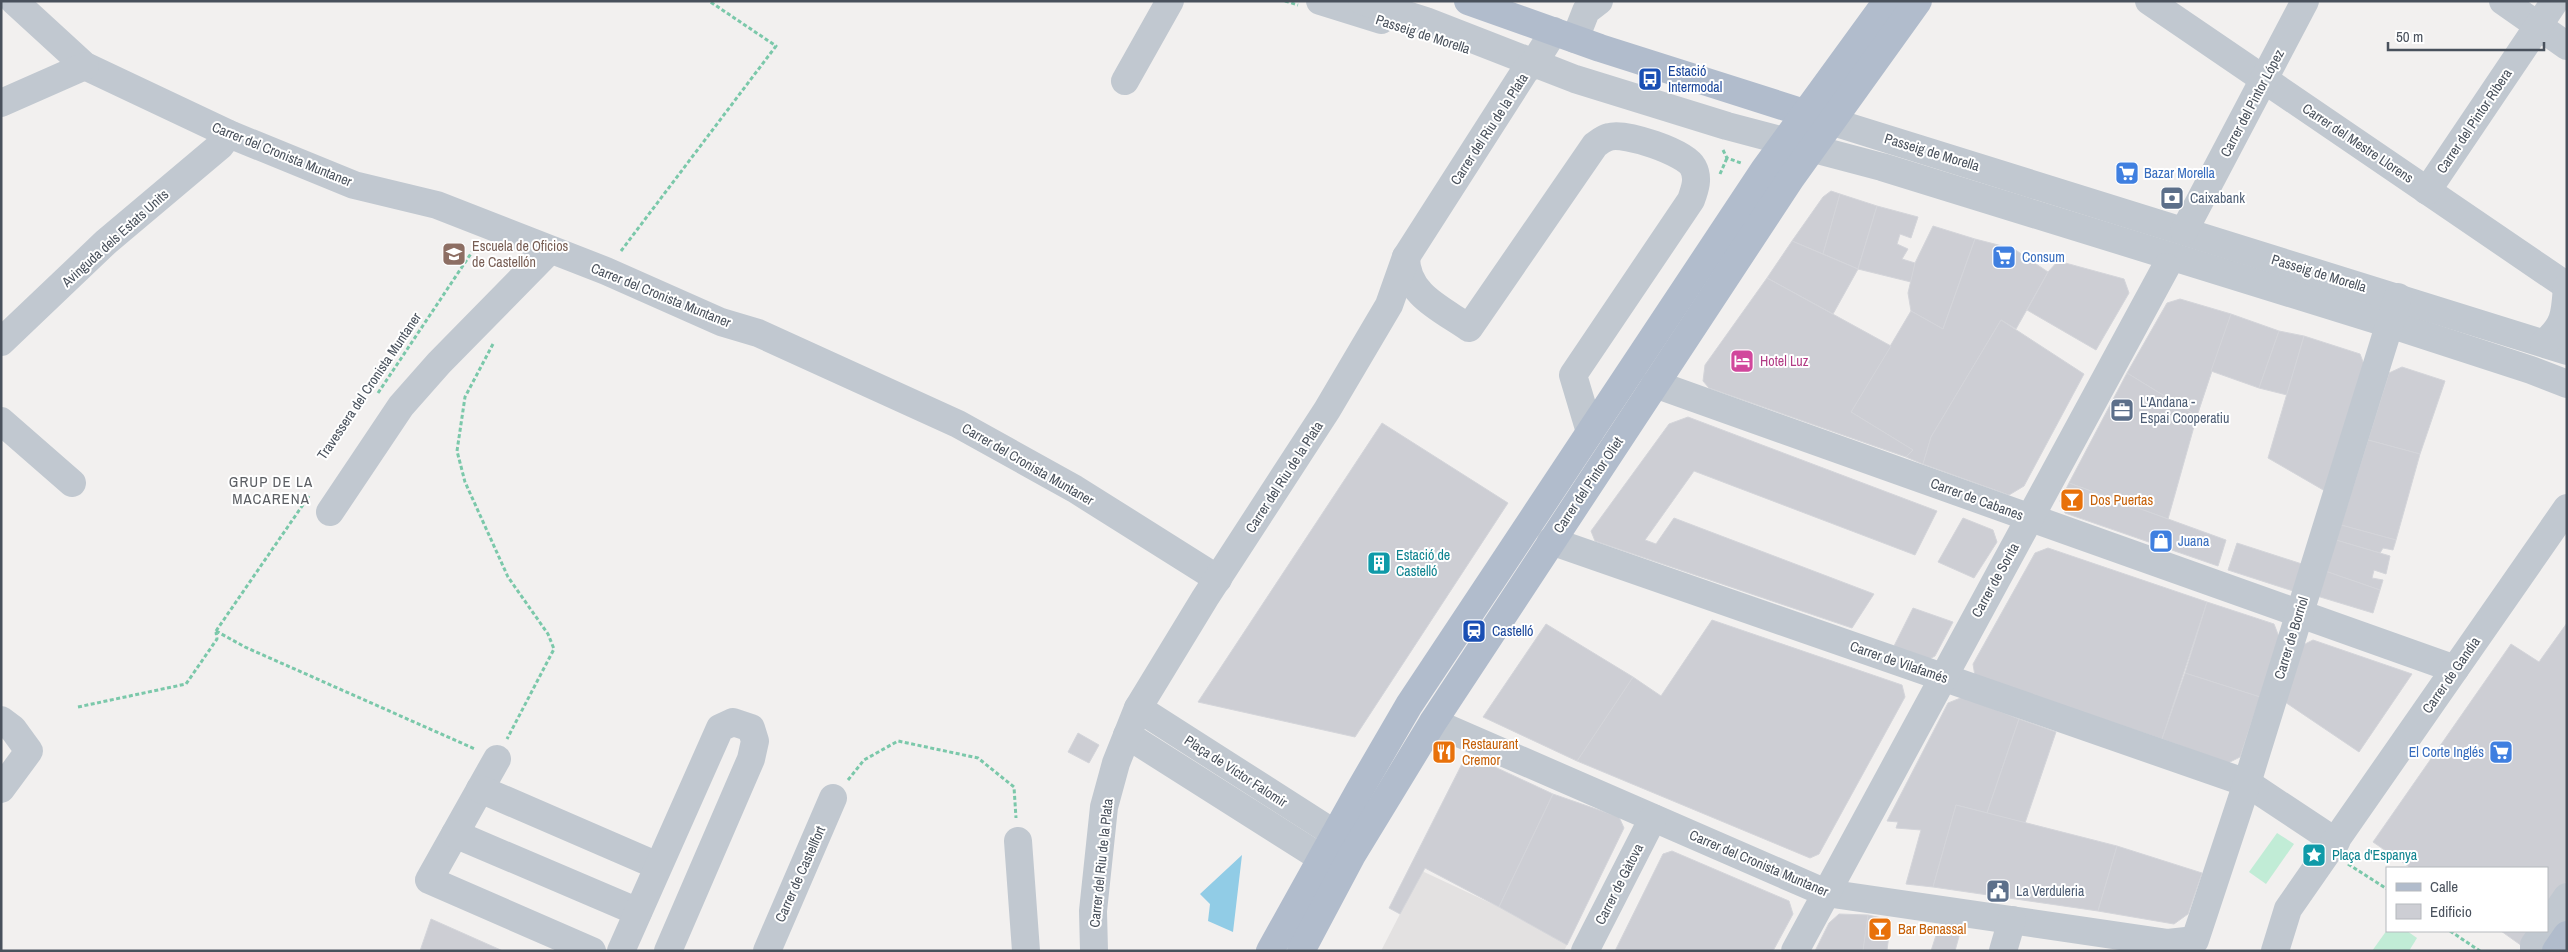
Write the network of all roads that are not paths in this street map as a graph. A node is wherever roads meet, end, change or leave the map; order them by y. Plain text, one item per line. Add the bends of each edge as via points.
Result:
1 (14, 1) edge
2 (1170, 1) edge
3 (1320, 1) edge
4 (1362, 1) edge
5 (1402, 1) edge
6 (1468, 1) edge
7 (1599, 1) edge
8 (1887, 1) edge
9 (1918, 1) edge
10 (2149, 1) edge
11 (2305, 1) edge
12 (2503, 1) edge
13 (2555, 1) edge
14 (2538, 26) junction
15 (2567, 46) edge
16 (1546, 51) junction
17 (85, 66) junction
18 (2264, 79) junction
19 (1125, 81) dead end
20 (1, 103) edge
21 (1795, 128) junction
22 (229, 134) junction
23 (1819, 141) junction
24 (2427, 191) junction
25 (2184, 230) junction
26 (550, 250) junction
27 (1406, 257) junction
28 (2166, 267) junction
29 (2567, 286) edge
30 (1419, 294) junction
31 (1389, 305) junction
32 (2392, 317) junction
33 (1, 342) edge
34 (2555, 347) edge
35 (2567, 371) edge
36 (1656, 384) junction
37 (2567, 384) edge
38 (1, 421) edge
39 (1590, 432) junction
40 (72, 483) dead end
41 (2567, 508) edge
42 (330, 512) dead end
43 (2029, 518) junction
44 (1551, 542) junction
45 (1218, 579) junction
46 (2298, 614) junction
47 (2455, 670) junction
48 (1942, 677) junction
49 (1138, 708) junction
50 (1, 720) edge
51 (1433, 722) junction
52 (1127, 735) junction
53 (497, 759) road end
54 (2247, 783) junction
55 (1, 789) edge
56 (480, 789) junction
57 (833, 798) road end
58 (1653, 818) junction
59 (455, 834) junction
60 (1335, 834) junction
61 (1018, 840) road end
62 (2332, 846) junction
63 (1352, 856) junction
64 (1321, 858) junction
65 (658, 866) junction
66 (1826, 893) junction
67 (2567, 897) edge
68 (638, 912) junction
69 (2012, 920) junction
70 (2548, 925) edge
71 (2543, 932) edge
72 (2567, 935) edge
73 (2195, 940) joint
74 (592, 951) edge
75 (621, 951) edge
76 (668, 951) edge
77 (767, 951) edge
78 (1026, 951) edge
79 (1094, 951) edge
80 (1270, 951) edge
81 (1301, 951) edge
82 (1585, 951) edge
83 (1795, 951) edge
84 (2003, 951) edge
85 (2275, 951) edge
86 (2534, 951) edge
87 (2556, 951) edge

1 - 17 street, Carrer del Cronista Muntaner
2 - 19 street
3 - 16 street, Passeig de Morella via 1457,44
4 - 16 street via 1426,21
5 - 16 street
6 - 16 main road, Passeig de Morella
7 - 16 street, Carrer del Riu de la Plata
8 - 21 main road, Carrer del Pintor Oliet
9 - 23 main road, Carrer del Pintor Oliet
10 - 18 street, Carrer del Mestre Llorens
11 - 18 street, Carrer del Pintor López
12 - 14 street
13 - 14 street, Carrer del Pintor Ribera
14 - 15 street
14 - 24 street, Carrer del Pintor Ribera
16 - 21 street via 1579,67
16 - 21 main road, Passeig de Morella via 1664,69
16 - 27 street, Carrer del Riu de la Plata
17 - 20 street
17 - 22 street, Carrer del Cronista Muntaner
18 - 24 street, Carrer del Mestre Llorens
18 - 25 street, Carrer del Pintor López
21 - 23 main road, Passeig de Morella
21 - 39 main road, Carrer del Pintor Oliet
22 - 26 street, Carrer del Cronista Muntaner via 354,185 436,205
22 - 33 street, Avinguda dels Estats Units via 220,146 106,242
23 - 25 street, Passeig de Morella
23 - 28 street, Passeig de Morella
23 - 32 street via 1882,167
23 - 36 main road, Carrer del Pintor Oliet
24 - 29 street, Carrer del Mestre Llorens
25 - 32 street, Passeig de Morella
26 - 42 street via 400,406
26 - 45 street, Carrer del Cronista Muntaner via 721,322 758,332 958,424 1075,489
27 - 30 street via 1407,274
27 - 31 street, Carrer del Riu de la Plata
28 - 32 street, Passeig de Morella
28 - 43 street, Carrer de Sorita
29 - 34 street, Carrer del Mestre Llorens via 2565,312
30 - 31 street
30 - 39 street via 1469,328 1595,145 1609,136 1624,136 1682,154 1693,167 1697,183 1692,200 1573,375
31 - 45 street, Carrer del Riu de la Plata via 1328,410
32 - 34 street, Passeig de Morella
32 - 35 street
32 - 37 street
32 - 46 street, Carrer de Borriol
36 - 43 street, Carrer de Cabanes
36 - 44 main road, Carrer del Pintor Oliet
38 - 40 street
39 - 60 main road, Carrer del Pintor Oliet via 1409,705
41 - 47 street, Carrer de Gandia
43 - 46 street, Carrer de Cabanes
43 - 48 street, Carrer de Sorita
44 - 48 street, Carrer de Vilafamés
44 - 51 main road, Carrer del Pintor Oliet
45 - 49 street, Carrer del Riu de la Plata
46 - 47 street, Carrer de Cabanes
46 - 54 street, Carrer de Borriol
47 - 62 street, Carrer de Gandia
48 - 54 street, Carrer de Vilafamés
48 - 66 street, Carrer de Sorita
49 - 52 street, Carrer del Riu de la Plata
49 - 60 street, Plaça de Víctor Falomir
50 - 55 street via 13,729 29,751
51 - 58 street, Carrer del Cronista Muntaner
51 - 63 main road, Carrer del Pintor Oliet
52 - 64 street, Plaça de Víctor Falomir
52 - 79 street, Carrer del Riu de la Plata via 1104,806 1093,911
53 - 56 street
54 - 62 street
54 - 73 street, Carrer de Borriol
56 - 59 street
56 - 65 street
57 - 77 street, Carrer de Castellfort
58 - 66 street, Carrer del Cronista Muntaner
58 - 82 street, Carrer de Gàtova
59 - 68 street
59 - 74 street via 429,880
60 - 63 street
60 - 64 main road, Carrer del Pintor Oliet
61 - 78 street
62 - 85 street, Carrer de Gandia via 2288,909
63 - 64 street
63 - 81 main road, Carrer del Pintor Oliet
64 - 80 main road, Carrer del Pintor Oliet
65 - 68 street
65 - 76 street via 720,728 733,722 751,728 756,741 751,759
66 - 69 street, Carrer del Cronista Muntaner
66 - 83 street, Carrer de Sorita
67 - 70 street
68 - 75 street
69 - 73 street, Carrer del Cronista Muntaner via 2168,943
69 - 84 street
71 - 86 street via 2534,945
72 - 87 main road

